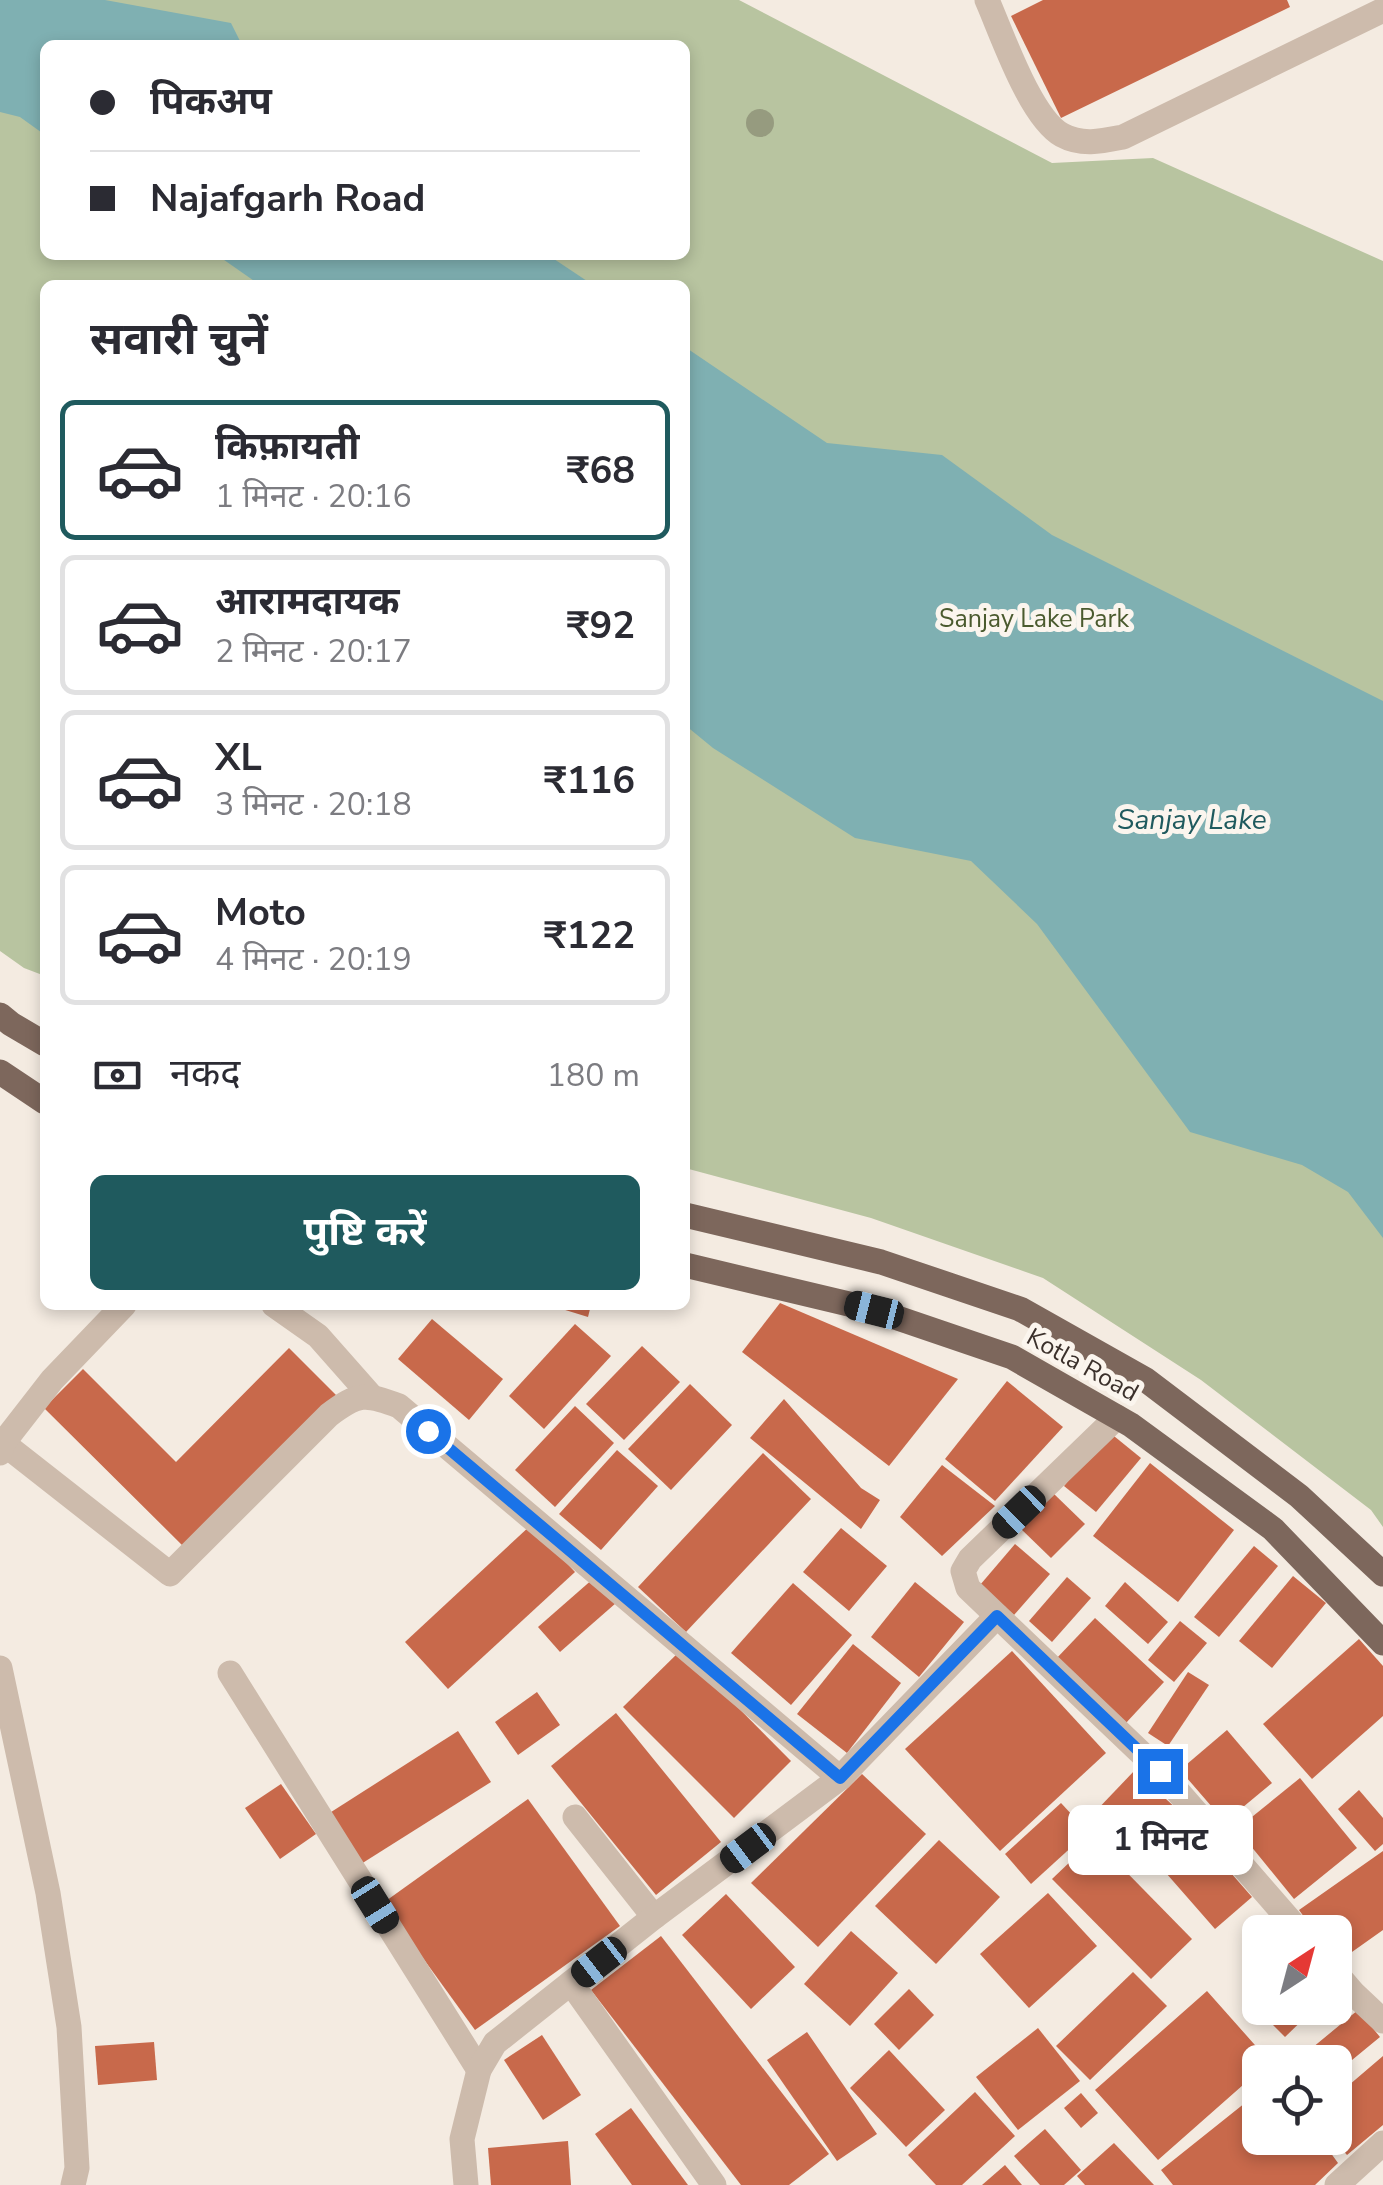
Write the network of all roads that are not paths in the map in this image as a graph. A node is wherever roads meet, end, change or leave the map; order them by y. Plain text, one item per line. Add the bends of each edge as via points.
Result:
1 (987, 0) edge
2 (1383, 10) edge
3 (0, 1015) edge
4 (40, 1041) edge
5 (0, 1072) edge
6 (40, 1099) edge
7 (690, 1216) edge
8 (690, 1266) edge
9 (119, 1310) edge
10 (281, 1310) edge
11 (371, 1396) junction
12 (1116, 1417) junction
13 (2, 1448) edge
14 (1383, 1574) edge
15 (997, 1616) junction
16 (1383, 1643) edge
17 (0, 1668) edge
18 (230, 1674) dead end
19 (840, 1778) junction
20 (575, 1817) dead end
21 (1285, 1915) edge
22 (654, 1917) junction
23 (571, 1984) junction
24 (1352, 1989) edge
25 (1383, 2021) edge
26 (479, 2070) junction
27 (1383, 2143) edge
28 (73, 2185) edge
29 (466, 2185) edge
30 (714, 2185) edge
31 (1337, 2185) edge

1 - 2 street via 1036,110 1062,135 1091,143 1124,137
3 - 4 main road
5 - 6 main road
7 - 14 main road, Kotla Road via 881,1262 1020,1309 1146,1380 1299,1496
8 - 12 main road, Kotla Road via 874,1310 1012,1357
9 - 13 street via 52,1380
10 - 11 street via 318,1336
11 - 13 street via 349,1400 329,1416 170,1574
11 - 19 street via 398,1406
12 - 15 street via 962,1571 968,1588
12 - 16 main road, Kotla Road via 1273,1528
15 - 19 street
15 - 21 street via 1160,1771
17 - 28 street via 69,2027 78,2168
18 - 26 street
19 - 22 street
20 - 22 street
22 - 23 street
23 - 26 street via 495,2043
23 - 30 street
24 - 25 street
26 - 29 street via 462,2140
27 - 31 street

